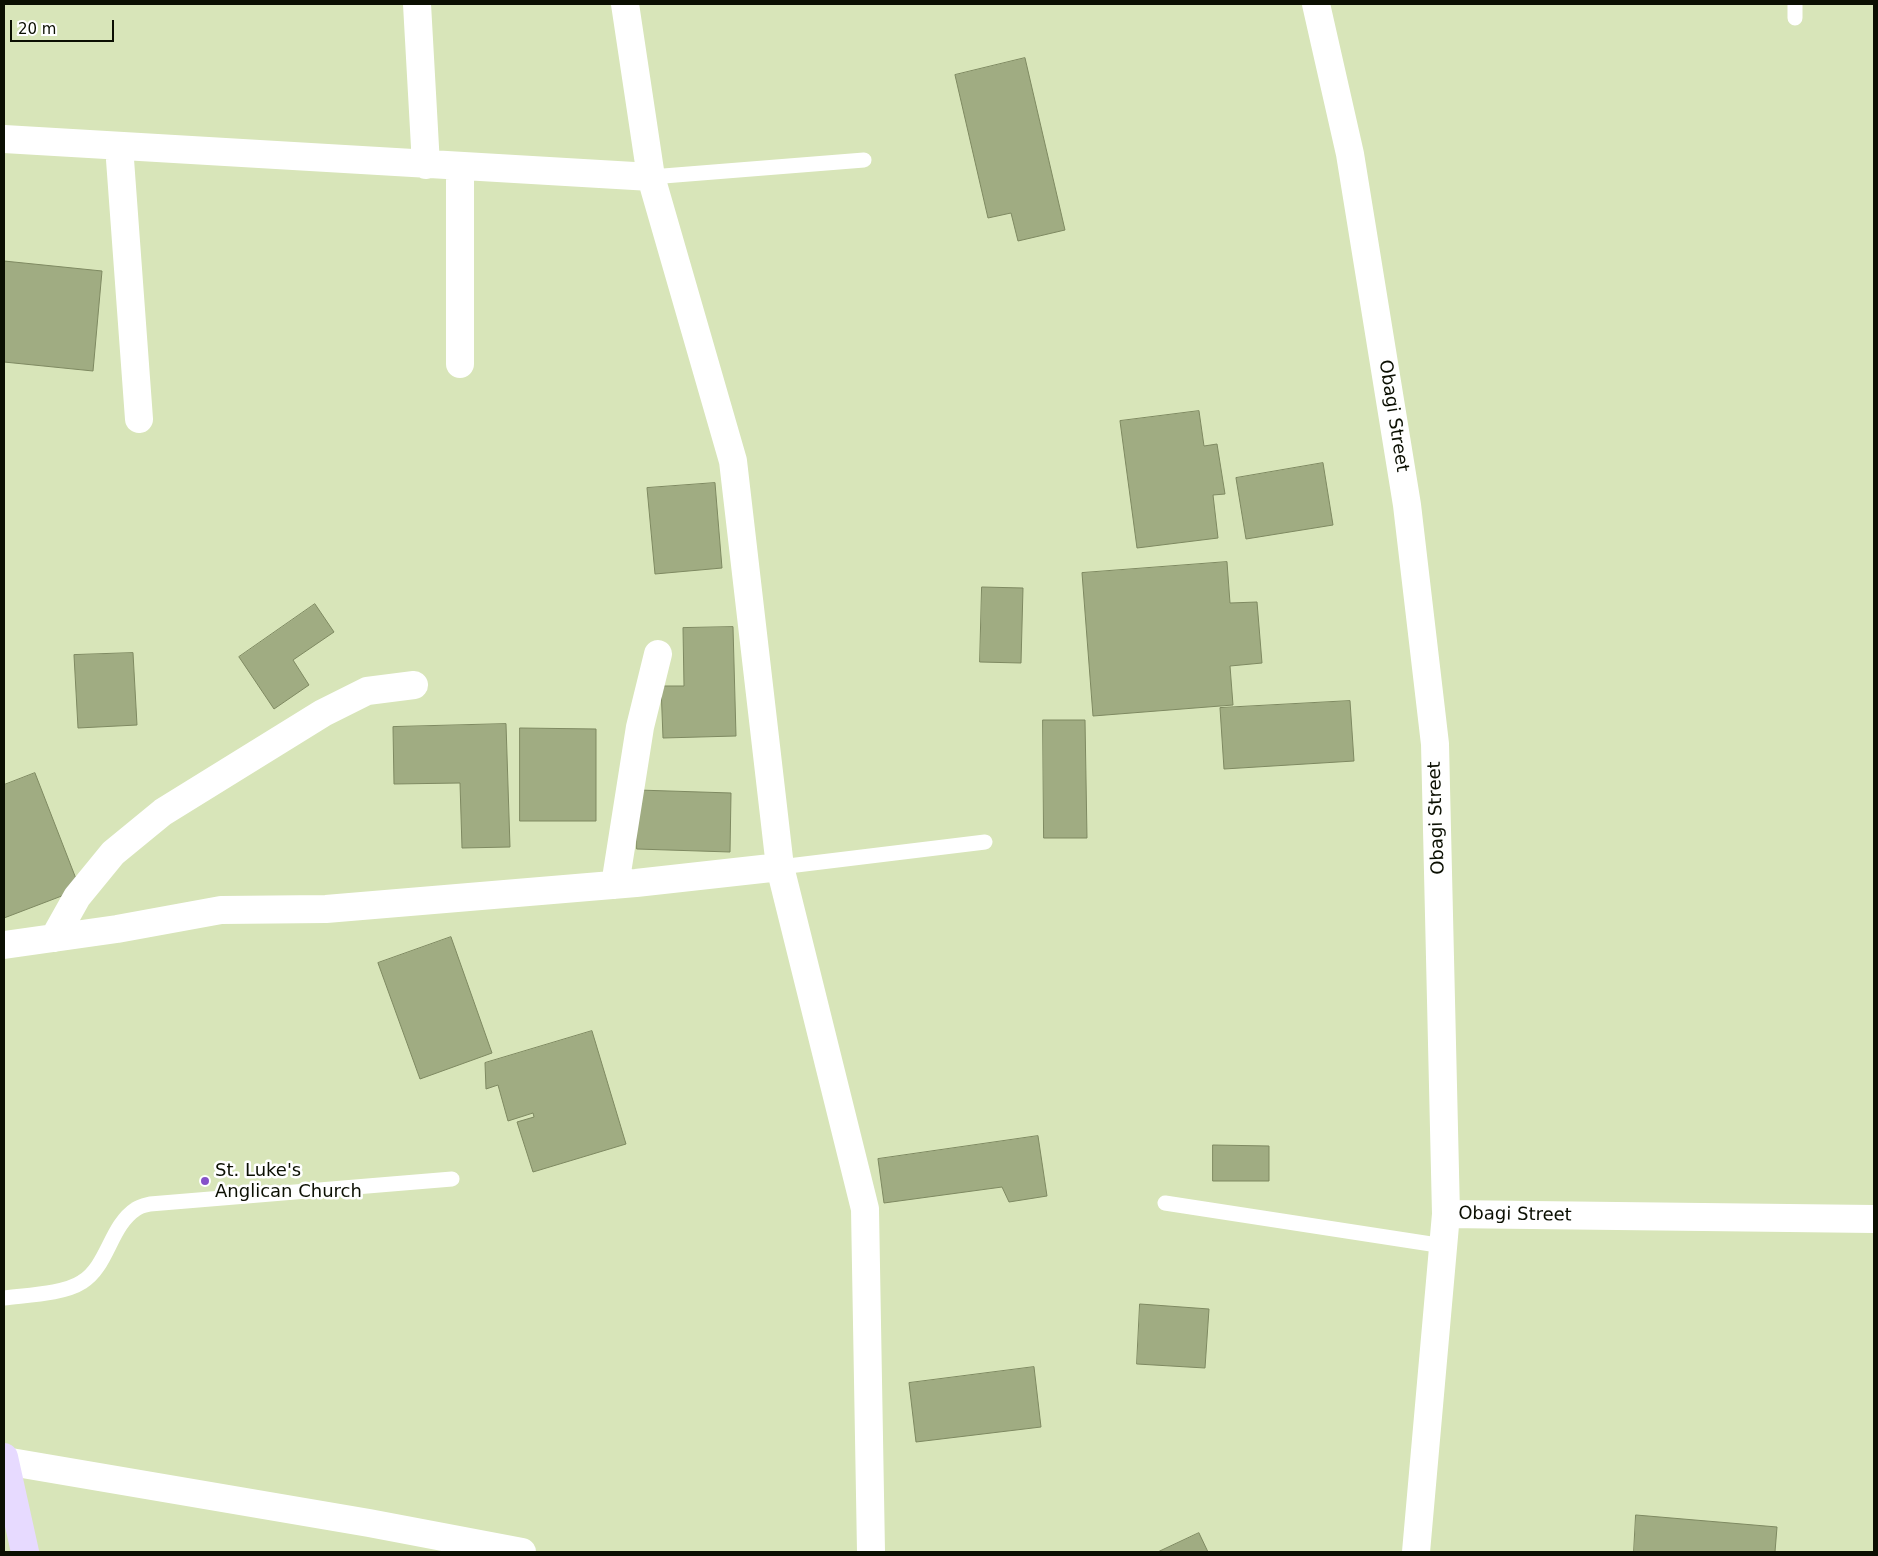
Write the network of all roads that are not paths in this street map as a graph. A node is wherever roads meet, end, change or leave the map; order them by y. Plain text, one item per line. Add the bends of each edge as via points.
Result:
1 (417, 4) edge
2 (624, 4) edge
3 (1316, 4) edge
4 (4, 139) edge
5 (119, 146) junction
6 (864, 160) dead end
7 (426, 164) junction
8 (460, 166) junction
9 (650, 178) junction
10 (460, 364) dead end
11 (139, 419) dead end
12 (658, 654) dead end
13 (414, 686) dead end
14 (985, 842) dead end
15 (780, 867) junction
16 (614, 885) junction
17 (54, 938) junction
18 (4, 945) edge
19 (452, 1179) dead end
20 (1164, 1203) dead end
21 (1446, 1214) junction
22 (1874, 1219) edge
23 (1444, 1246) junction
24 (4, 1298) edge
25 (4, 1459) edge
26 (25, 1552) edge
27 (522, 1552) edge
28 (871, 1552) edge
29 (1416, 1552) edge

1 - 7 street
2 - 9 street
3 - 21 street, Obagi Street via 1350,154 1406,495 1435,744
4 - 5 street
5 - 7 street
5 - 11 street
6 - 9 lane
7 - 8 street
8 - 9 street
8 - 10 street
9 - 15 street via 732,461
12 - 16 street via 640,727
13 - 17 street via 367,691 323,713 164,812 113,853 77,897
14 - 15 lane
15 - 16 street
15 - 28 street via 865,1210
16 - 17 street via 326,909 221,910
17 - 18 street
19 - 24 lane via 150,1204 136,1208 118,1228 91,1275 81,1283 69,1288
20 - 23 lane
21 - 22 street, Obagi Street
21 - 23 street
23 - 29 street
25 - 26 main road
25 - 27 street

